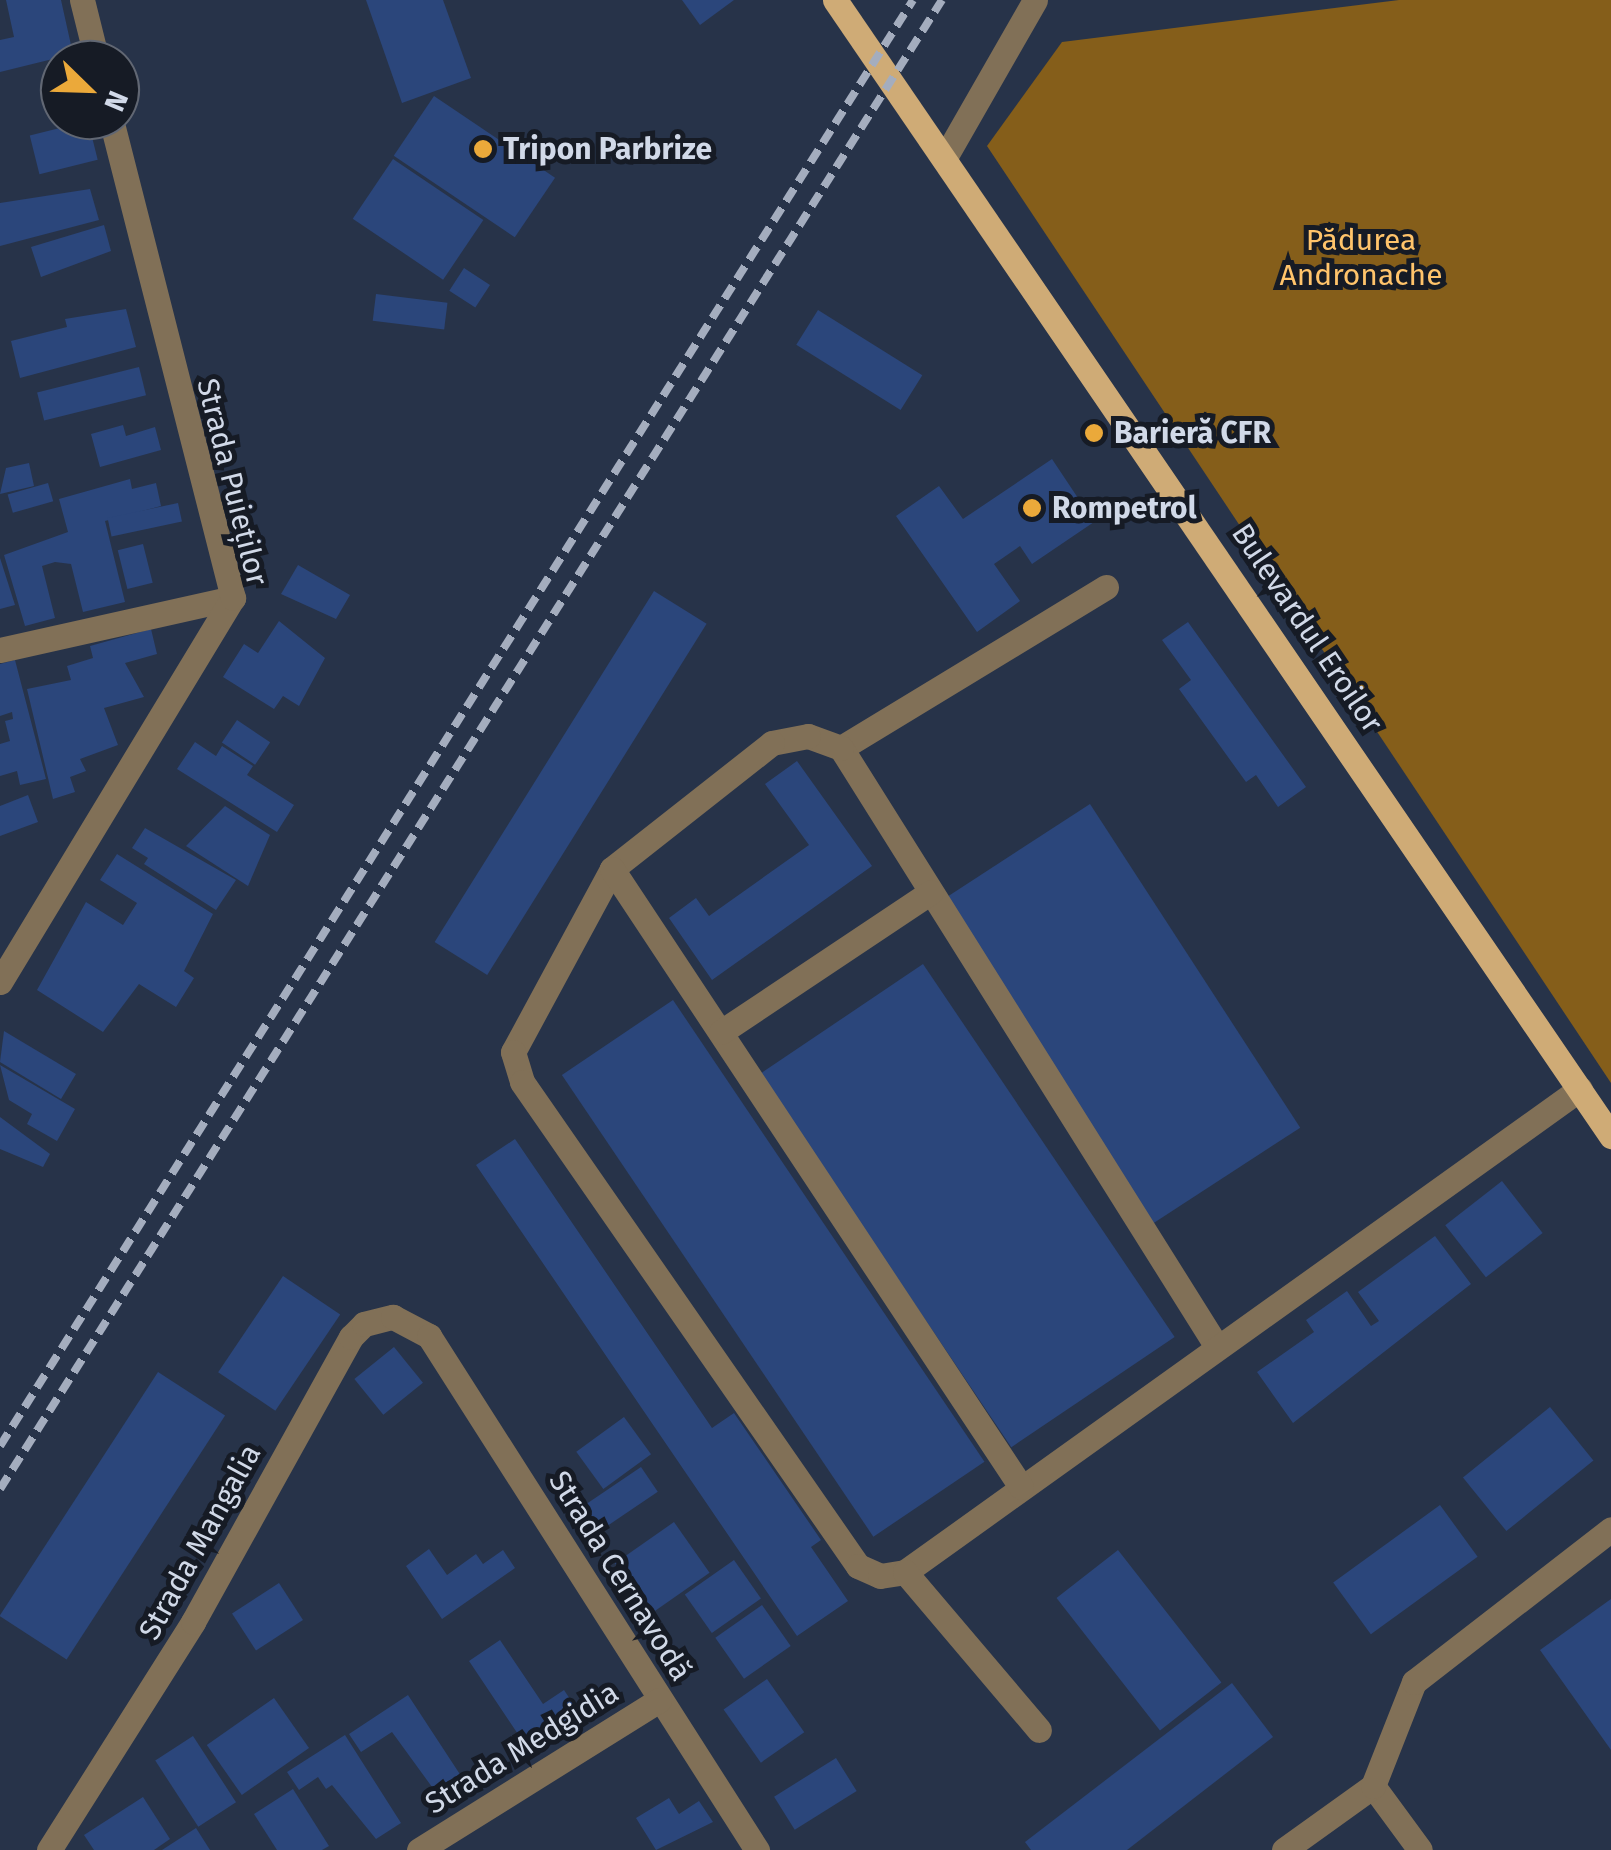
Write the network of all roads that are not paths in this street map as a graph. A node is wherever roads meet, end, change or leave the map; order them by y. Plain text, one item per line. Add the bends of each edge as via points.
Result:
1 (82, 0) edge
2 (836, 0) edge
3 (1035, 0) edge
4 (91, 40) edge
5 (115, 140) edge
6 (944, 159) junction
7 (1106, 587) dead end
8 (233, 598) junction
9 (0, 650) edge
10 (840, 748) junction
11 (612, 868) junction
12 (931, 892) junction
13 (0, 982) edge
14 (720, 1032) junction
15 (1580, 1089) junction
16 (1611, 1136) edge
17 (429, 1336) joint
18 (1216, 1345) junction
19 (1022, 1487) junction
20 (1611, 1530) edge
21 (905, 1572) junction
22 (660, 1700) junction
23 (1039, 1730) dead end
24 (1373, 1786) junction
25 (49, 1850) edge
26 (419, 1850) edge
27 (758, 1850) edge
28 (1284, 1850) edge
29 (1420, 1850) edge

1 - 4 street
2 - 6 main road, Bulevardul Eroilor
3 - 6 street
5 - 8 street, Strada Puieților
6 - 15 main road, Bulevardul Eroilor
7 - 10 street
8 - 9 street
8 - 13 street, Strada Puieților
10 - 11 street via 808,736 772,743
10 - 12 street
11 - 14 street
11 - 21 street via 518,1040 513,1052 522,1082 858,1566 880,1576
12 - 14 street
12 - 18 street
14 - 19 street
15 - 16 main road, Bulevardul Eroilor
15 - 18 street
17 - 22 street, Strada Cernavodă
17 - 25 street, Strada Mangalia via 393,1317 364,1324 351,1337 193,1622
18 - 19 street
19 - 21 street
20 - 24 street via 1414,1682
21 - 23 street
22 - 26 street, Strada Medgidia
22 - 27 street, Strada Cernavodă
24 - 28 street
24 - 29 street

